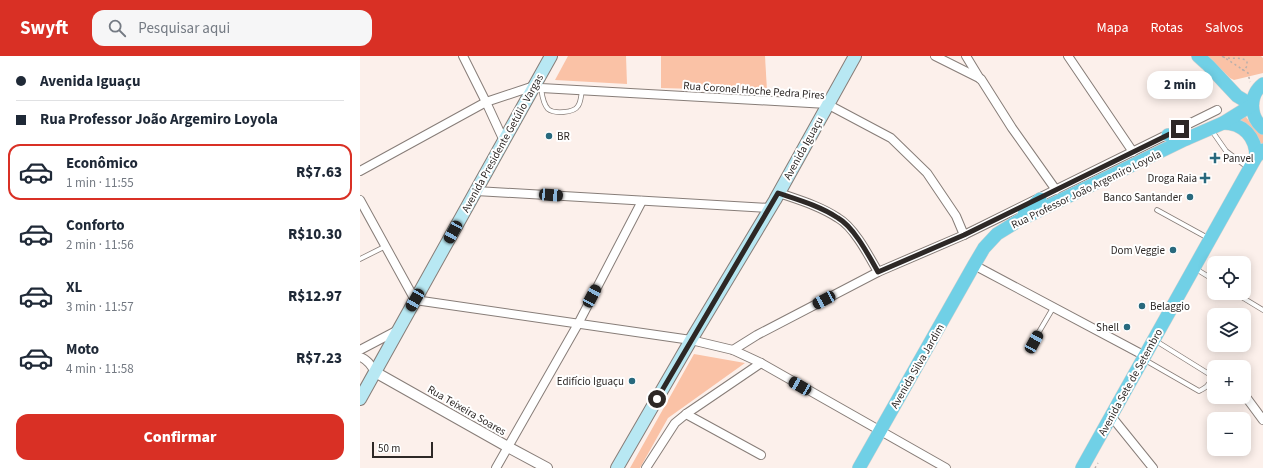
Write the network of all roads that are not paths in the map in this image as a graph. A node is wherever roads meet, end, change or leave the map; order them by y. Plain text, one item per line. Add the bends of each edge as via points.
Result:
1 (463, 56) edge
2 (551, 56) edge
3 (855, 56) edge
4 (935, 56) edge
5 (966, 56) edge
6 (1068, 56) edge
7 (1198, 56) edge
8 (981, 79) junction
9 (1257, 83) edge
10 (537, 87) junction
11 (582, 91) junction
12 (1237, 96) junction
13 (486, 102) junction
14 (827, 104) junction
15 (1252, 106) junction
16 (1217, 110) dead end
17 (1240, 113) junction
18 (1223, 123) junction
19 (1263, 128) edge
20 (1210, 129) junction
21 (1168, 135) junction
22 (1186, 139) junction
23 (504, 141) junction
24 (1133, 152) junction
25 (1260, 153) edge
26 (1249, 169) junction
27 (360, 171) edge
28 (1056, 190) junction
29 (476, 191) junction
30 (778, 193) junction
31 (1040, 198) junction
32 (360, 200) edge
33 (642, 201) junction
34 (770, 208) junction
35 (1157, 210) dead end
36 (1018, 221) junction
37 (964, 235) junction
38 (1210, 240) junction
39 (386, 246) junction
40 (360, 259) edge
41 (974, 265) junction
42 (1194, 268) junction
43 (878, 272) junction
44 (1207, 276) edge
45 (415, 300) junction
46 (1247, 300) edge
47 (1053, 308) junction
48 (1263, 310) edge
49 (578, 324) junction
50 (398, 329) junction
51 (691, 340) junction
52 (1154, 340) junction
53 (1034, 342) dead end
54 (360, 350) edge
55 (733, 350) junction
56 (360, 357) edge
57 (1144, 358) junction
58 (761, 363) junction
59 (375, 372) junction
60 (360, 399) edge
61 (1251, 404) edge
62 (686, 414) junction
63 (1111, 416) junction
64 (1263, 420) edge
65 (880, 431) junction
66 (508, 448) junction
67 (761, 455) dead end
68 (496, 468) edge
69 (547, 468) edge
70 (617, 468) edge
71 (646, 468) edge
72 (859, 468) edge
73 (946, 468) edge
74 (1082, 468) edge
75 (1153, 468) edge

1 - 13 street
2 - 10 main road, Avenida Presidente Getúlio Vargas
3 - 14 main road, Avenida Iguaçu
4 - 8 street
5 - 8 street
6 - 24 street
7 - 12 main road
8 - 28 street
9 - 15 main road
10 - 11 street, Rua Coronel Hoche Pedra Pires
10 - 11 lane via 546,106 553,112 575,110
10 - 13 street
10 - 23 main road, Avenida Presidente Getúlio Vargas
11 - 14 street, Rua Coronel Hoche Pedra Pires
12 - 15 main road
12 - 17 main road
13 - 23 street
13 - 27 street
14 - 30 main road, Avenida Iguaçu
14 - 37 street, Rua Coronel Hoche Pedra Pires via 891,138 927,173 956,216
15 - 17 main road, Rua Professor João Argemiro Loyola
15 - 19 main road via 1254,117
16 - 21 street, Rua Professor João Argemiro Loyola
17 - 18 main road, Rua Professor João Argemiro Loyola
18 - 20 main road, Rua Professor João Argemiro Loyola
18 - 25 main road via 1236,124 1247,131
20 - 22 main road, Rua Professor João Argemiro Loyola
20 - 26 lane via 1226,151
21 - 22 main road
21 - 24 street, Rua Professor João Argemiro Loyola
22 - 36 main road, Rua Professor João Argemiro Loyola
23 - 29 main road, Avenida Presidente Getúlio Vargas
24 - 28 street, Rua Professor João Argemiro Loyola
25 - 26 main road, Avenida Sete de Setembro
26 - 38 main road, Avenida Sete de Setembro
28 - 31 street, Rua Professor João Argemiro Loyola
29 - 33 street
29 - 45 main road, Avenida Presidente Getúlio Vargas
30 - 34 main road, Avenida Iguaçu
30 - 43 street via 839,218 856,236
31 - 36 main road
31 - 37 street, Rua Professor João Argemiro Loyola
32 - 39 street
33 - 34 street
33 - 49 street
34 - 51 main road, Avenida Iguaçu
35 - 38 lane
36 - 41 main road, Rua Professor João Argemiro Loyola via 997,234 984,248
37 - 43 street, Rua Professor João Argemiro Loyola
38 - 42 main road, Avenida Sete de Setembro
39 - 40 lane
39 - 45 street
41 - 47 street
41 - 65 main road, Avenida Silva Jardim
42 - 44 lane
42 - 52 main road, Avenida Sete de Setembro
43 - 55 street, Rua Professor João Argemiro Loyola
45 - 49 street
45 - 50 main road, Avenida Presidente Getúlio Vargas
46 - 48 lane
47 - 53 lane
47 - 57 street
49 - 51 street
49 - 66 street
50 - 54 street
50 - 59 main road, Avenida Presidente Getúlio Vargas
51 - 55 street
51 - 70 main road, Avenida Iguaçu
52 - 57 main road, Avenida Sete de Setembro
52 - 57 lane via 1209,374 1209,385 1199,391
55 - 58 street
56 - 59 street via 370,363
57 - 63 main road, Avenida Sete de Setembro
58 - 62 street
58 - 65 street
59 - 60 main road, Avenida Presidente Getúlio Vargas
59 - 66 street, Rua Teixeira Soares
61 - 64 street
62 - 67 street
62 - 71 street via 675,423
63 - 74 main road, Avenida Sete de Setembro
63 - 75 street
65 - 72 main road, Avenida Silva Jardim
65 - 73 street
66 - 68 street
66 - 69 street, Rua Teixeira Soares

